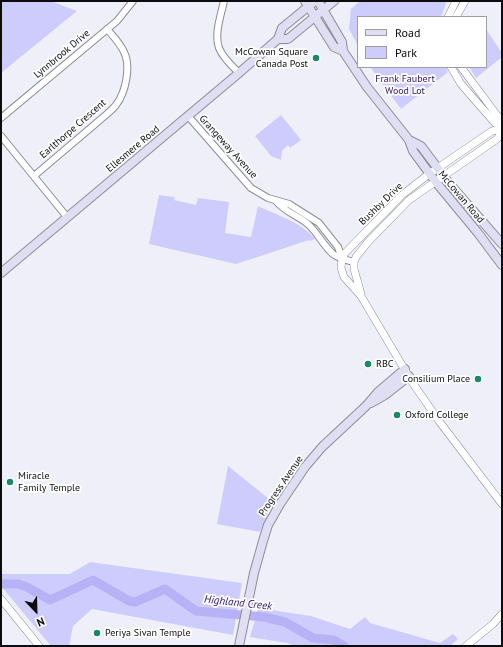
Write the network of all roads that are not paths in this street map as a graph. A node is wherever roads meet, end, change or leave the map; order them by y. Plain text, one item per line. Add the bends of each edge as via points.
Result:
1 (133, 1) edge
2 (224, 1) edge
3 (334, 1) edge
4 (456, 1) edge
5 (465, 1) edge
6 (312, 2) edge
7 (323, 10) junction
8 (448, 16) edge
9 (457, 16) edge
10 (315, 17) junction
11 (107, 30) junction
12 (278, 39) junction
13 (343, 51) junction
14 (452, 68) edge
15 (461, 68) edge
16 (239, 73) junction
17 (188, 116) junction
18 (1, 118) edge
19 (502, 122) edge
20 (502, 129) edge
21 (1, 136) edge
22 (409, 140) junction
23 (438, 168) junction
24 (429, 174) junction
25 (34, 176) junction
26 (444, 176) junction
27 (435, 181) junction
28 (395, 202) junction
29 (402, 207) junction
30 (67, 217) junction
31 (365, 233) junction
32 (371, 239) junction
33 (502, 244) edge
34 (342, 259) junction
35 (354, 262) junction
36 (502, 265) edge
37 (1, 273) edge
38 (361, 296) junction
39 (405, 369) junction
40 (409, 376) junction
41 (366, 406) junction
42 (502, 504) edge
43 (1, 599) edge
44 (502, 614) edge
45 (502, 618) edge
46 (493, 624) junction
47 (39, 646) edge
48 (240, 646) edge
49 (466, 646) edge

1 - 11 street, Lynnbrook Drive via 125,13
2 - 16 street via 218,43 222,53
3 - 7 main road, Ellesmere Road
4 - 8 street
5 - 9 street
6 - 7 main road, McCowan Road
6 - 10 main road, McCowan Road
6 - 12 main road, Ellesmere Road via 282,28
7 - 10 main road, Ellesmere Road
7 - 13 main road, McCowan Road via 342,42
10 - 12 main road, Ellesmere Road via 288,39
10 - 13 main road, McCowan Road via 334,47
11 - 18 street, Lynnbrook Drive
11 - 25 street, Earlthorpe Crescent via 122,47 126,58 127,71 120,99 108,114
12 - 16 main road, Ellesmere Road
13 - 22 main road, McCowan Road via 366,87
14 - 20 street via 494,123
15 - 19 street
16 - 17 main road, Ellesmere Road
17 - 30 main road, Ellesmere Road
17 - 34 street, Grangeway Avenue via 251,188 276,201 283,210 308,224 334,255
20 - 23 street, Bushby Drive via 492,132
20 - 26 street, Bushby Drive via 497,139
21 - 25 street
22 - 23 main road, McCowan Road via 421,146
22 - 24 main road, McCowan Road via 413,151
23 - 24 street, Bushby Drive
23 - 26 main road, McCowan Road
24 - 27 main road, McCowan Road
24 - 28 street, Bushby Drive
25 - 30 street
26 - 27 street, Bushby Drive
26 - 33 main road, McCowan Road
27 - 29 street, Bushby Drive
27 - 36 main road, McCowan Road
28 - 29 street
28 - 31 street, Bushby Drive
29 - 32 street, Bushby Drive
30 - 37 main road, Ellesmere Road
31 - 32 street
31 - 34 street, Bushby Drive
32 - 35 street, Bushby Drive
34 - 35 street, Grangeway Avenue
34 - 38 street via 344,277
35 - 38 street
38 - 39 street
39 - 40 street
39 - 41 main road, Progress Avenue
40 - 41 main road, Progress Avenue
40 - 42 street via 452,441
41 - 48 main road, Progress Avenue via 311,460 268,525 254,573
43 - 47 street
44 - 46 street
45 - 46 street
46 - 49 street

